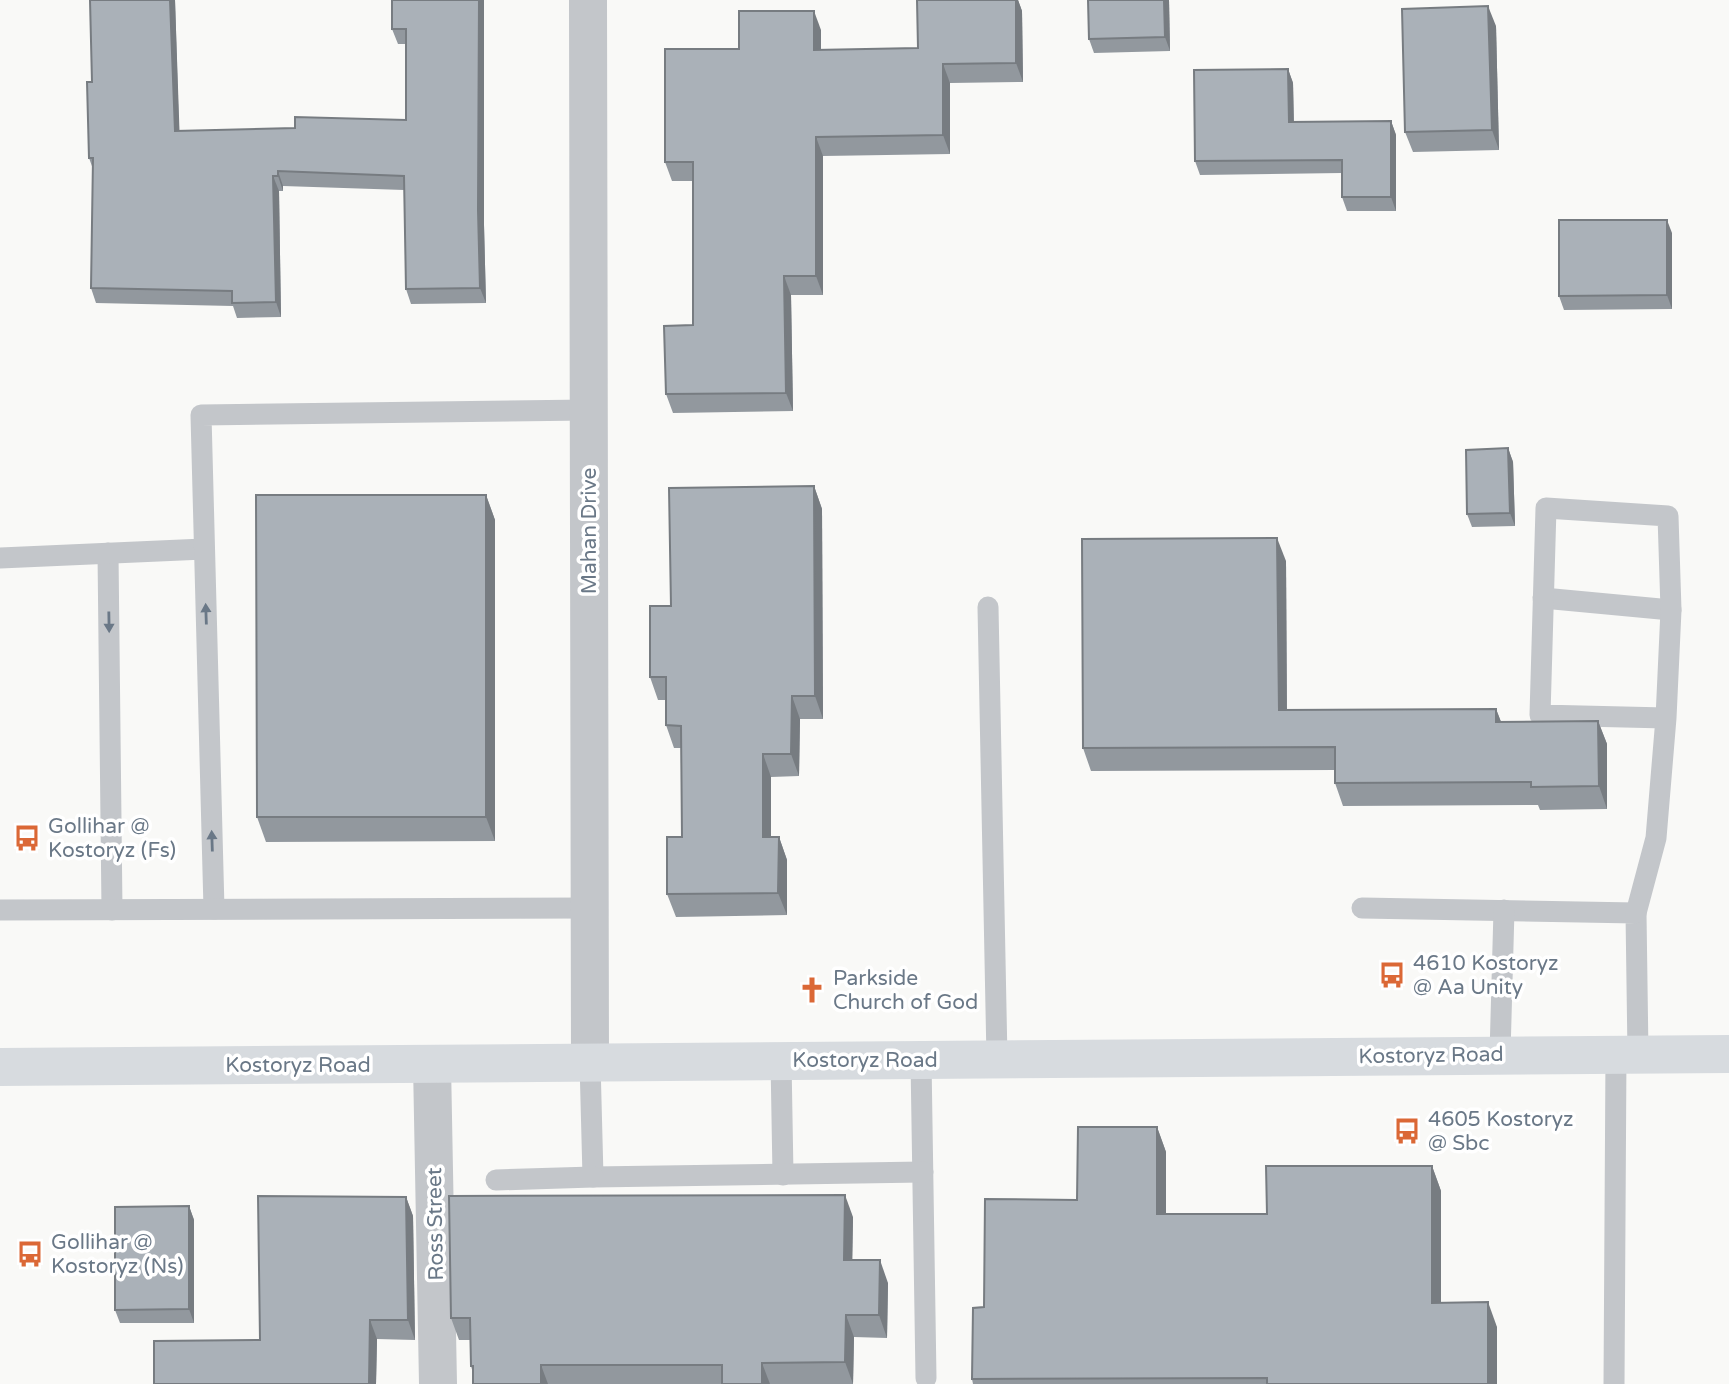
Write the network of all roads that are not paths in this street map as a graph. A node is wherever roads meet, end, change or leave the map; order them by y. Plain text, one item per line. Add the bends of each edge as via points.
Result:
1 (587, 0) edge
2 (589, 410) junction
3 (204, 549) junction
4 (108, 553) junction
5 (0, 558) edge
6 (1543, 598) junction
7 (988, 607) dead end
8 (1671, 610) junction
9 (1666, 718) junction
10 (590, 908) junction
11 (1362, 908) dead end
12 (214, 909) junction
13 (0, 910) edge
14 (112, 910) junction
15 (1504, 910) junction
16 (1636, 913) junction
17 (1500, 1054) junction
18 (1627, 1054) junction
19 (1729, 1054) edge
20 (997, 1059) junction
21 (780, 1060) junction
22 (920, 1060) junction
23 (590, 1062) junction
24 (432, 1064) junction
25 (0, 1067) edge
26 (923, 1172) junction
27 (783, 1175) junction
28 (593, 1177) junction
29 (496, 1180) dead end
30 (926, 1378) dead end
31 (438, 1384) edge
32 (1614, 1384) edge

1 - 2 street, Mahan Drive
2 - 3 lane via 201,415
2 - 10 street, Mahan Drive
3 - 4 lane
12 -> 3 lane
4 - 5 lane
4 -> 14 lane
6 - 8 lane
6 - 8 lane via 1546,508 1668,516
6 - 9 lane via 1540,715
7 - 20 lane
8 - 9 lane
9 - 16 lane via 1656,838
10 - 12 lane
10 - 23 street, Mahan Drive
11 - 15 lane
12 - 14 lane
13 - 14 lane
15 - 16 lane
15 - 17 lane
16 - 18 lane
17 - 18 main road, Kostoryz Road
17 - 20 main road, Kostoryz Road
18 - 19 main road, Kostoryz Road
18 - 32 lane
20 - 22 main road, Kostoryz Road
21 - 22 main road, Kostoryz Road
21 - 23 main road, Kostoryz Road
21 - 27 lane
22 - 26 lane
23 - 24 main road, Kostoryz Road
23 - 28 lane
24 - 25 main road, Kostoryz Road
24 - 31 street, Ross Street
26 - 27 lane
26 - 30 lane
27 - 28 lane
28 - 29 lane

